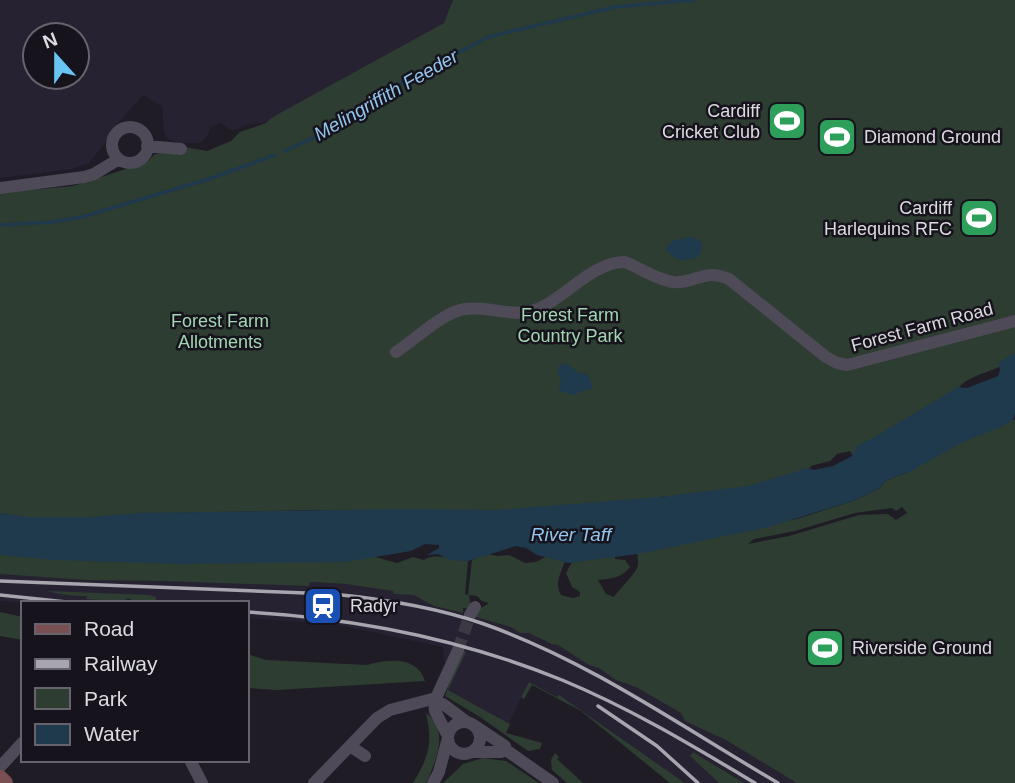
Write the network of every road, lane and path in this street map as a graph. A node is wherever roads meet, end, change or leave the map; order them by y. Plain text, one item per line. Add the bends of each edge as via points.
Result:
1 (147, 146) junction
2 (181, 149) dead end
3 (119, 159) junction
4 (0, 188) edge
5 (1015, 321) edge
6 (397, 352) dead end
7 (458, 650) tunnel mouth
8 (434, 701) junction
9 (469, 723) junction
10 (448, 737) junction
11 (21, 744) edge
12 (350, 746) junction
13 (506, 750) junction
14 (469, 752) junction
15 (365, 756) dead end
16 (191, 762) edge
17 (0, 767) edge
18 (436, 777) edge
19 (0, 778) edge
20 (5, 783) edge
21 (202, 783) edge
22 (314, 783) edge
23 (553, 783) edge

1 - 2 street
1 - 3 street via 137,162
1 - 3 street via 141,131 123,129 113,142
3 - 4 street via 84,177
5 - 6 street, Forest Farm Road via 841,364 729,279 706,274 671,281 618,262 538,309 452,313
7 - 8 street
8 - 9 street
8 - 10 street
8 - 12 street via 385,712
9 - 10 street via 453,726
9 - 13 street
9 - 14 street via 480,737
10 - 14 street via 454,749
10 - 18 street
11 - 17 street
12 - 15 street
12 - 22 street
13 - 14 street
13 - 23 street
14 - 18 street
16 - 21 street
19 - 20 main road

